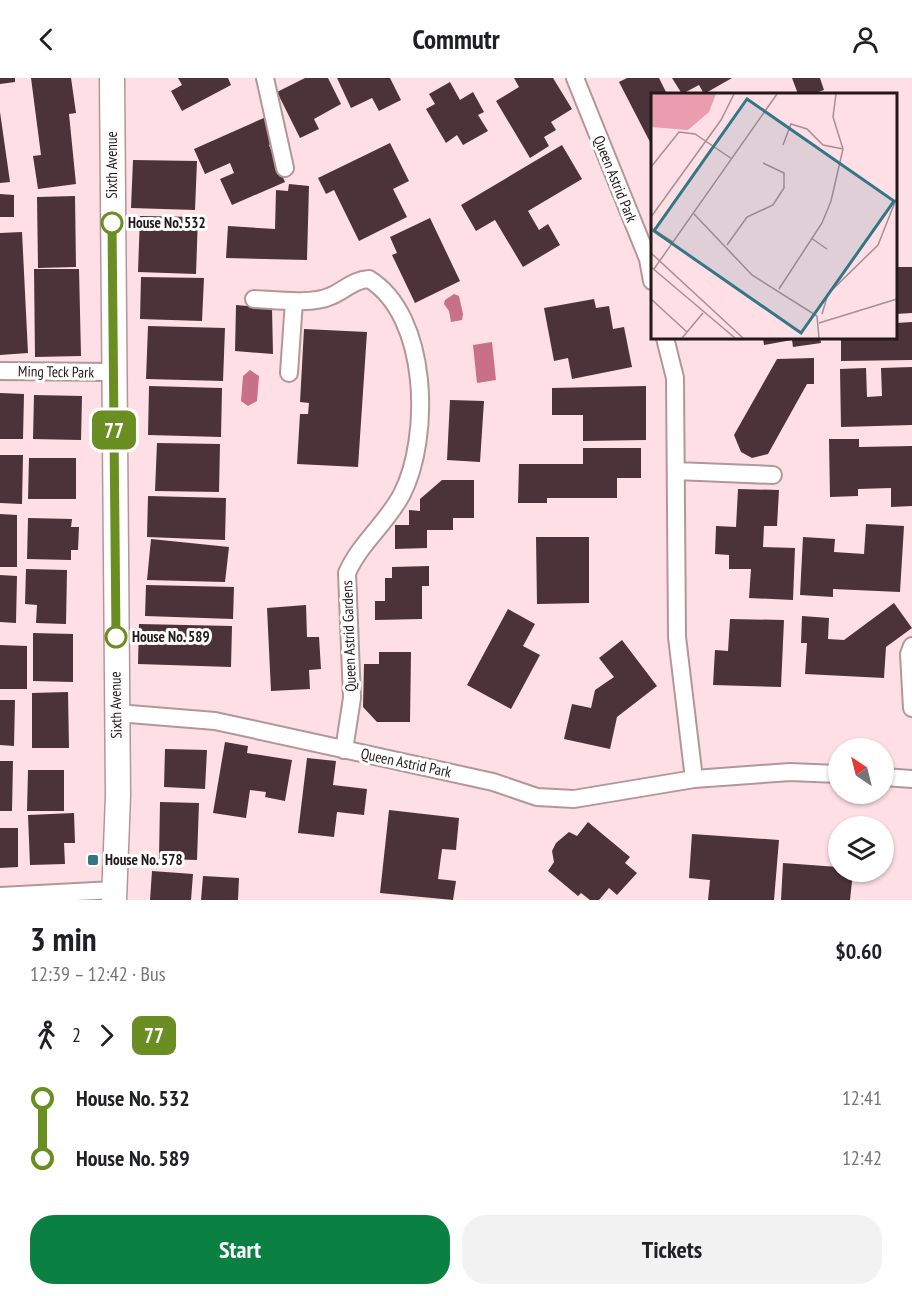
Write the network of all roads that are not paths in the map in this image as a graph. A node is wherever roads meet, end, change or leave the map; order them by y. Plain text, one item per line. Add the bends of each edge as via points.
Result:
1 (112, 78) edge
2 (265, 78) edge
3 (574, 78) edge
4 (285, 168) dead end
5 (651, 276) edge
6 (254, 299) dead end
7 (294, 301) junction
8 (665, 339) edge
9 (0, 371) edge
10 (113, 372) junction
11 (290, 374) dead end
12 (676, 471) junction
13 (773, 475) dead end
14 (912, 646) edge
15 (912, 708) edge
16 (117, 713) junction
17 (344, 750) junction
18 (828, 773) edge
19 (894, 778) edge
20 (912, 779) edge
21 (694, 780) junction
22 (114, 895) edge
23 (0, 896) edge

1 - 10 main road, Sixth Avenue
2 - 4 street
3 - 5 street, Queen Astrid Park via 648,259
6 - 7 street
7 - 11 street
7 - 17 street, Queen Astrid Gardens via 330,297 348,284 369,279 392,300 414,342 420,404 419,446 402,494 347,573 352,698
8 - 12 street via 675,378
9 - 10 street, Ming Teck Park
10 - 16 main road, Sixth Avenue
12 - 13 street
12 - 21 street via 677,637
14 - 15 street
16 - 17 street, Queen Astrid Park via 215,721
16 - 22 main road, Sixth Avenue
17 - 21 street, Queen Astrid Park via 493,782 537,798 574,800
18 - 21 street, Queen Astrid Park via 790,771
19 - 20 street
22 - 23 street

